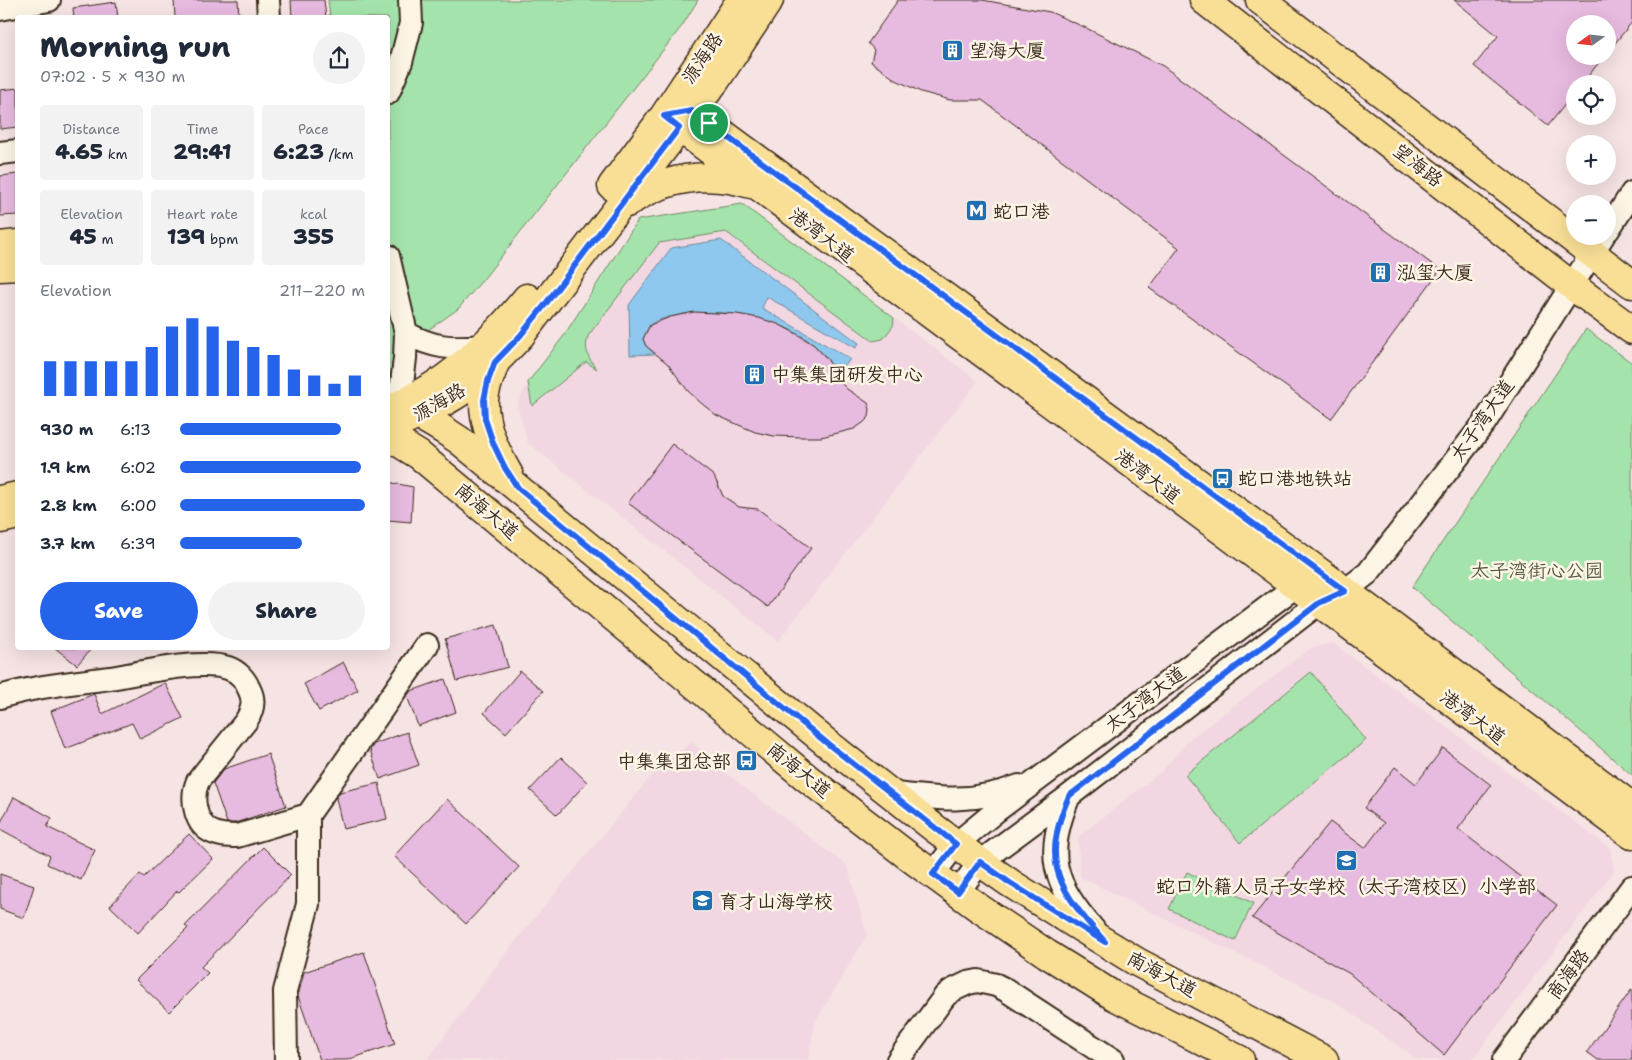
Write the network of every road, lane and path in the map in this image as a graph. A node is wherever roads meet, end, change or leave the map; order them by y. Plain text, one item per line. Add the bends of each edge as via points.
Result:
1 (49, 0) edge
2 (268, 0) edge
3 (410, 0) edge
4 (741, 0) edge
5 (769, 0) edge
6 (1204, 0) edge
7 (1261, 1) edge
8 (0, 9) edge
9 (269, 15) edge
10 (390, 88) edge
11 (678, 118) junction
12 (15, 151) edge
13 (0, 153) edge
14 (757, 186) junction
15 (1632, 193) edge
16 (617, 210) junction
17 (1616, 218) edge
18 (1566, 222) edge
19 (15, 244) edge
20 (1598, 245) edge
21 (0, 246) edge
22 (390, 265) edge
23 (15, 266) edge
24 (0, 267) edge
25 (1632, 284) edge
26 (1571, 285) junction
27 (1632, 330) edge
28 (406, 333) junction
29 (489, 354) junction
30 (395, 416) edge
31 (390, 440) edge
32 (518, 488) junction
33 (15, 497) edge
34 (0, 500) edge
35 (15, 516) edge
36 (0, 519) edge
37 (1296, 586) junction
38 (1345, 591) junction
39 (1319, 603) junction
40 (427, 645) dead end
41 (0, 697) edge
42 (1039, 779) junction
43 (889, 792) junction
44 (1069, 796) junction
45 (1632, 807) edge
46 (308, 815) junction
47 (1632, 835) edge
48 (956, 844) junction
49 (980, 862) junction
50 (933, 874) junction
51 (1632, 887) edge
52 (958, 892) junction
53 (1105, 942) junction
54 (286, 1060) edge
55 (898, 1060) edge
56 (1113, 1060) edge
57 (1240, 1060) edge
58 (1324, 1060) edge
59 (1504, 1060) edge

1 - 8 street
2 - 9 street
3 - 10 street via 411,23
4 - 11 main road, 源海路
5 - 11 main road, 源海路 via 716,80
6 - 26 main road, 望海路
7 - 18 main road, 望海路
11 - 14 main road, 港湾大道
11 - 16 main road, 源海路
11 - 29 main road, 源海路 via 509,320
11 - 38 main road, 港湾大道
12 - 13 street
14 - 16 main road via 732,179 703,177 680,180 637,196
14 - 37 main road, 港湾大道
15 - 17 street
16 - 29 main road, 源海路 via 520,336
19 - 21 main road
20 - 25 main road, 望海路
20 - 26 street, 太子湾大道
22 - 28 street
23 - 24 main road
26 - 27 main road, 望海路
26 - 38 street, 太子湾大道 via 1484,422 1368,573
28 - 29 street via 437,346
28 - 30 street via 402,384
29 - 30 main road, 源海路 via 444,379
29 - 32 main road via 485,419 493,443
30 - 32 main road, 南海大道 via 432,423 459,440
31 - 50 main road, 南海大道 via 420,455 807,778
32 - 43 main road, 南海大道
33 - 34 main road
35 - 36 main road
37 - 38 street
37 - 39 main road, 港湾大道
37 - 42 street, 太子湾大道
38 - 39 street, 太子湾大道
38 - 45 main road, 港湾大道
39 - 44 street, 太子湾大道
39 - 47 main road, 港湾大道
40 - 46 street
41 - 46 street via 185,666 229,668 247,684 253,700 251,714 194,789 196,812 201,822 208,830 232,836
42 - 43 street via 979,798 945,799
42 - 48 street, 太子湾大道
43 - 48 main road, 南海大道
44 - 49 street, 太子湾大道
44 - 53 street via 1056,832 1054,853 1058,872 1076,909
46 - 54 street via 308,904 286,991
48 - 49 main road, 南海大道
48 - 50 street, 太子湾大道
49 - 52 street, 太子湾大道
49 - 53 main road, 南海大道
50 - 52 main road, 南海大道
51 - 59 street, 商海路
52 - 57 main road, 南海大道 via 1114,996
53 - 58 main road, 南海大道
55 - 56 street via 945,996 978,982 1006,990

